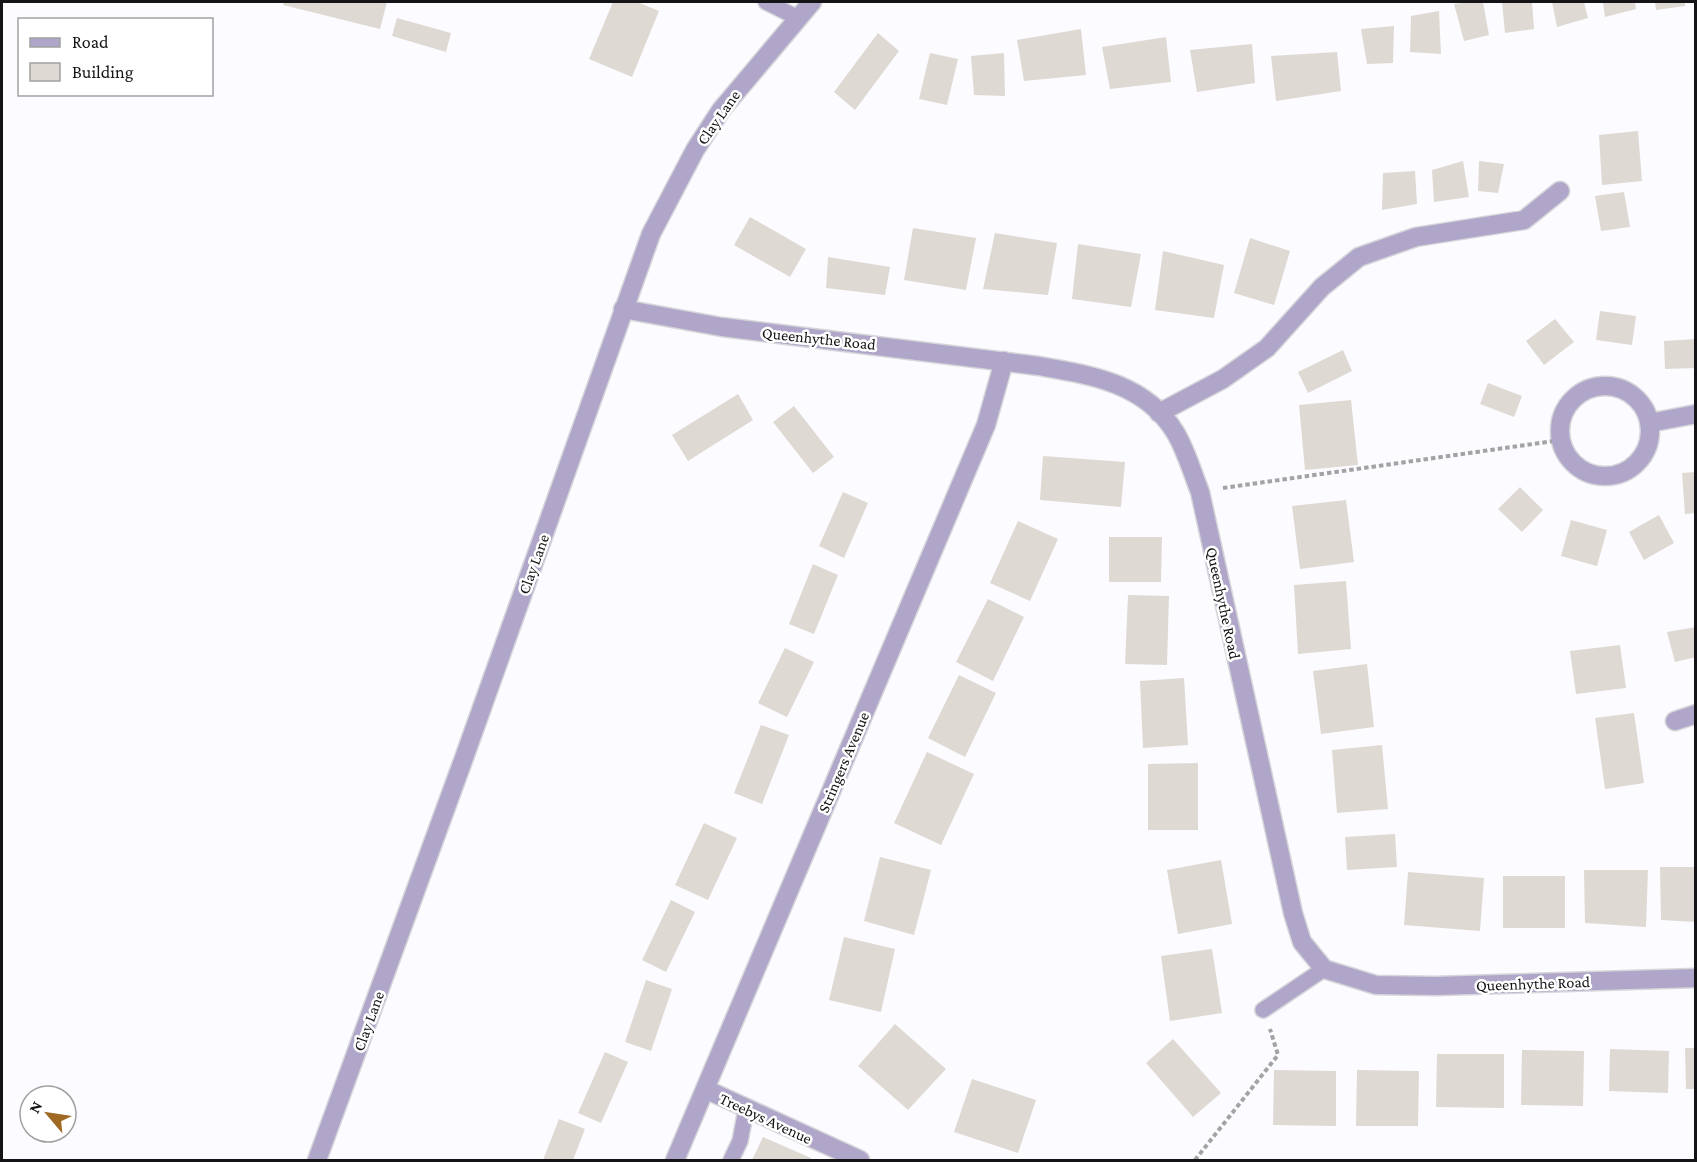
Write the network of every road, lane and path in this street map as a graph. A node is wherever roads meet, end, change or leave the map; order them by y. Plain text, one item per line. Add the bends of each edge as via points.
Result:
1 (766, 2) edge
2 (812, 2) edge
3 (798, 18) junction
4 (1560, 190) dead end
5 (623, 309) junction
6 (1004, 361) junction
7 (1159, 413) junction
8 (1695, 414) edge
9 (1649, 423) junction
10 (1561, 440) junction
11 (1200, 492) junction
12 (1695, 714) edge
13 (1675, 721) dead end
14 (1324, 969) junction
15 (1695, 978) edge
16 (1263, 1010) joint
17 (705, 1089) junction
18 (746, 1110) junction
19 (317, 1161) edge
20 (675, 1161) edge
21 (731, 1161) edge
22 (860, 1161) edge
23 (1195, 1161) edge

1 - 3 lane
2 - 3 street, Clay Lane
3 - 5 street, Clay Lane via 740,86 695,150 651,234
4 - 7 street via 1524,220 1416,237 1359,257 1322,287 1267,348 1223,379
5 - 6 street, Queenhythe Road via 722,327
5 - 19 street, Clay Lane
6 - 7 street, Queenhythe Road via 1114,381 1132,390
6 - 17 street, Stringers Avenue via 986,425
7 - 11 street, Queenhythe Road via 1176,433
8 - 9 street
9 - 10 street via 1637,400 1624,391 1602,386 1575,398 1565,411
9 - 10 street via 1650,439 1642,457 1631,468 1613,476 1597,476 1577,466 1566,455
10 - 11 path
11 - 14 street, Queenhythe Road via 1293,913 1302,942
12 - 13 street
14 - 15 street, Queenhythe Road via 1376,985
14 - 16 lane
16 - 23 path via 1278,1055
17 - 18 street, Treebys Avenue
17 - 20 street, Stringers Avenue
18 - 21 lane
18 - 22 street, Treebys Avenue

